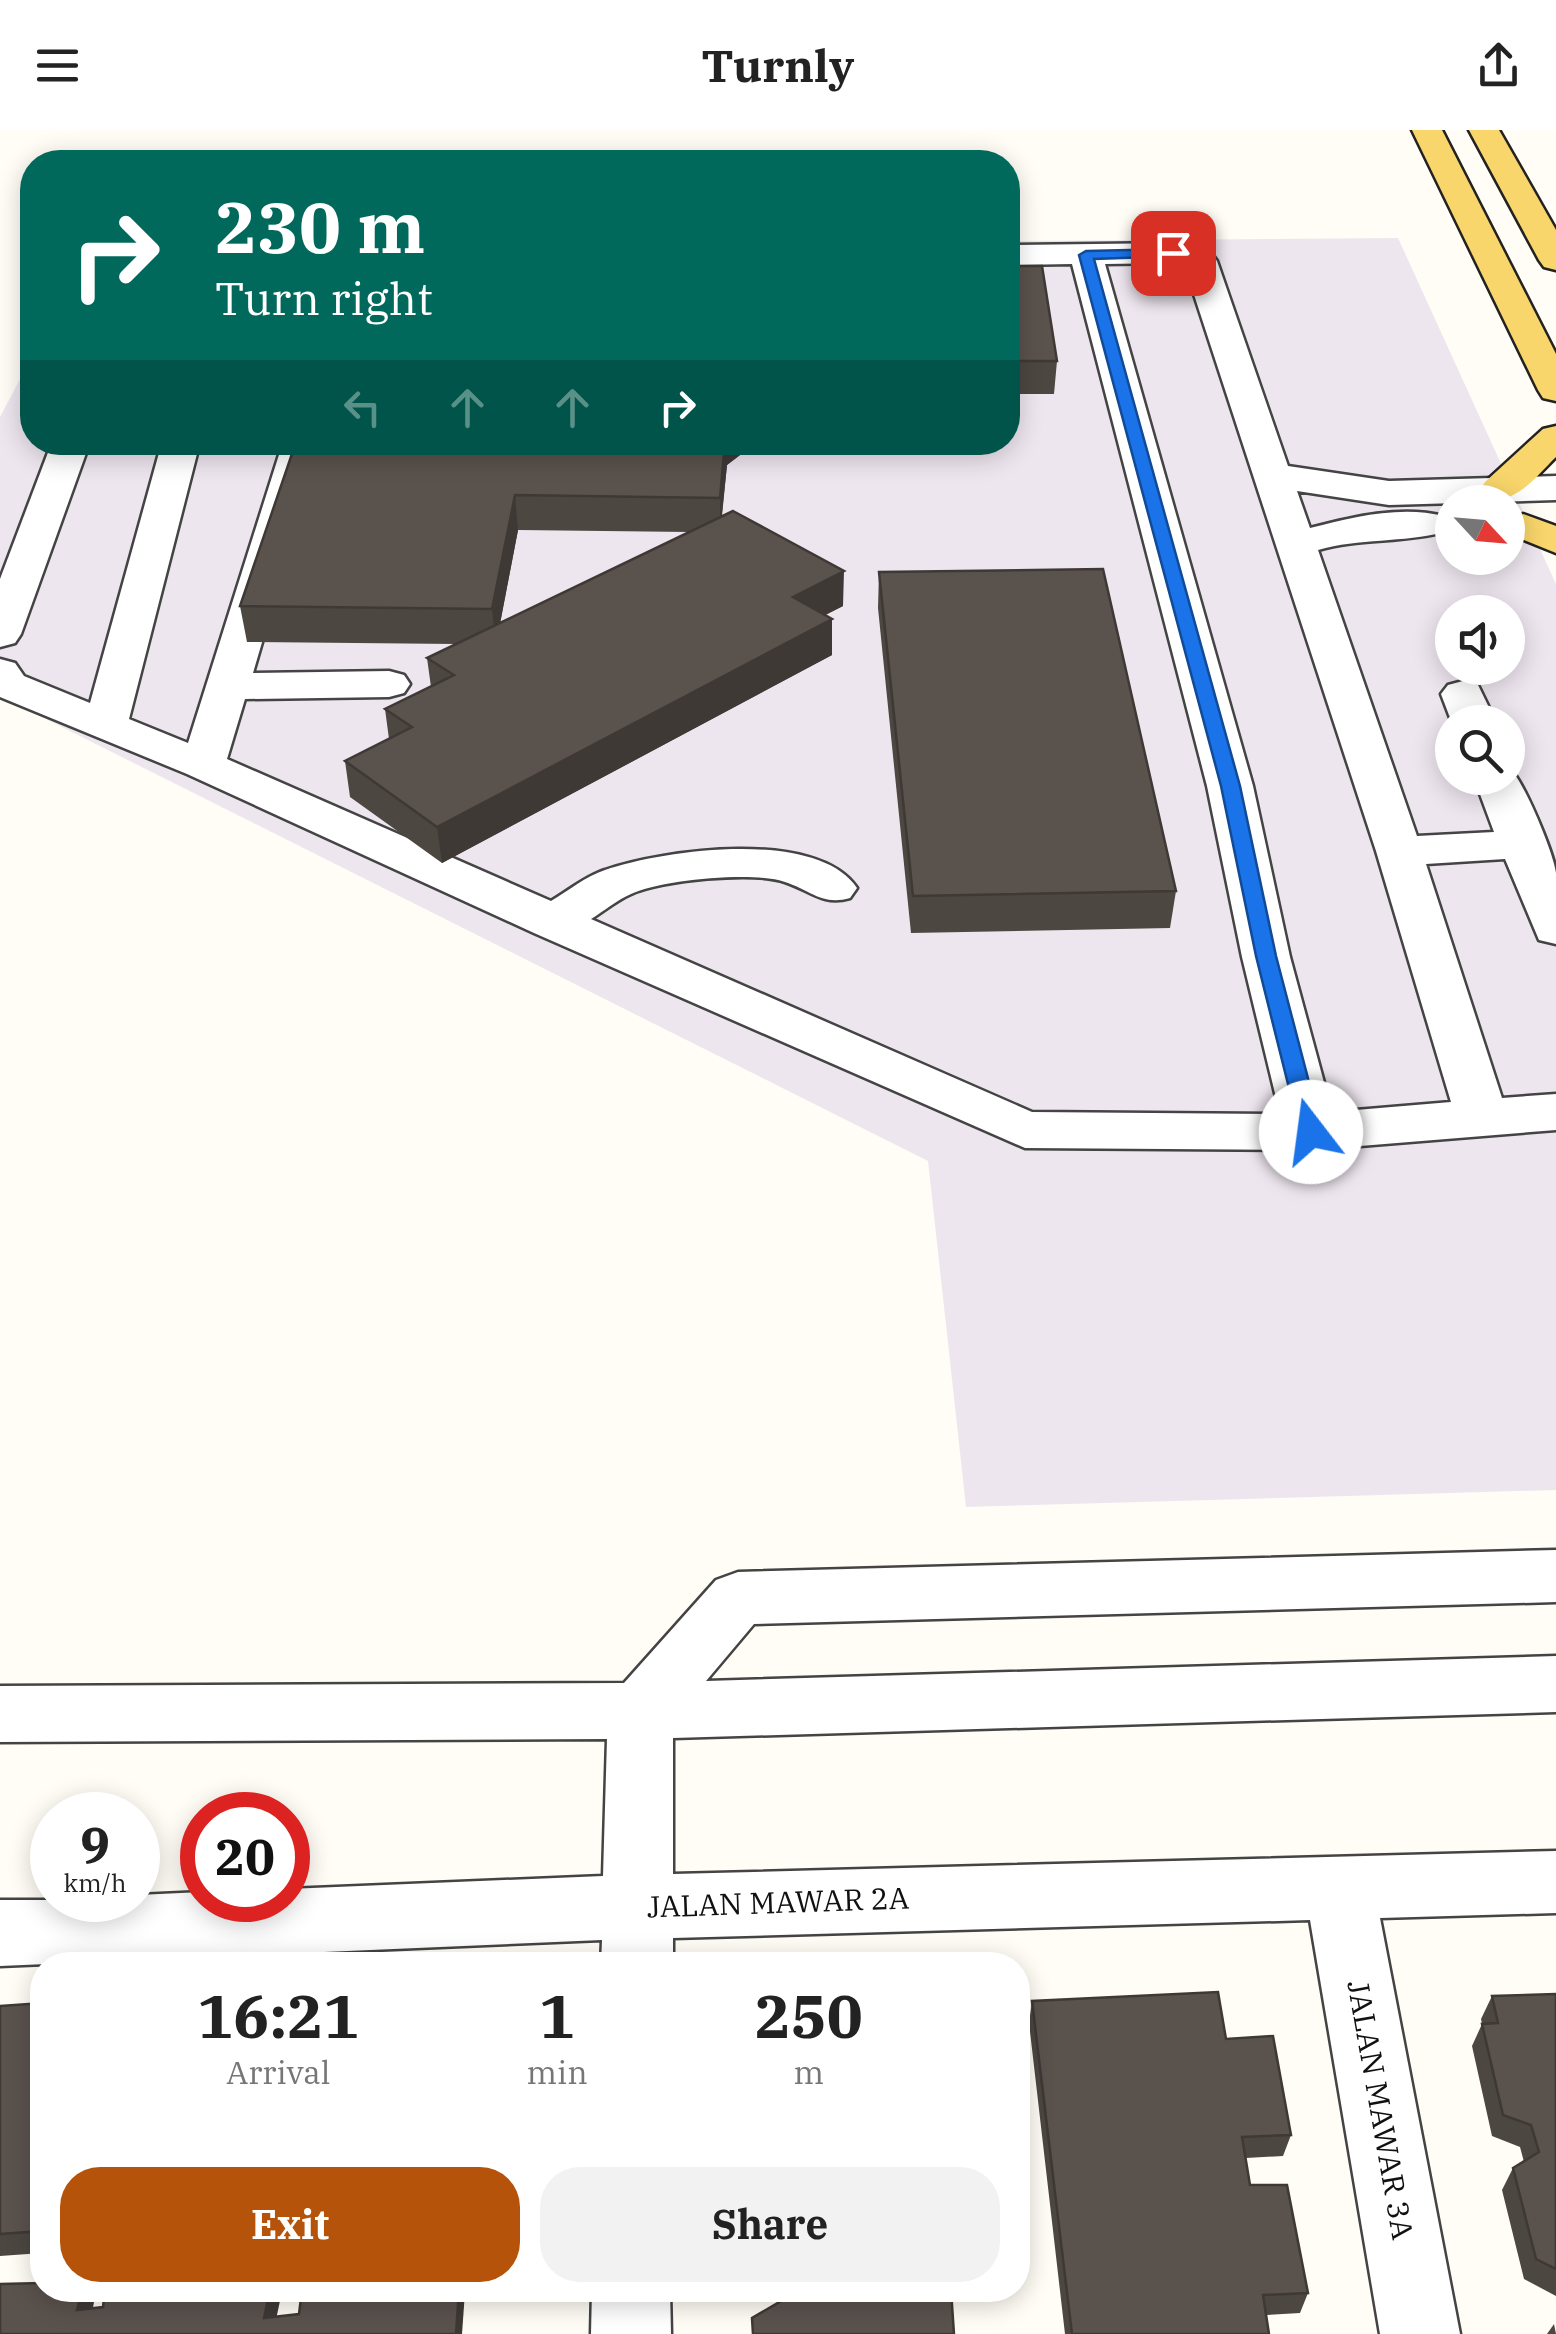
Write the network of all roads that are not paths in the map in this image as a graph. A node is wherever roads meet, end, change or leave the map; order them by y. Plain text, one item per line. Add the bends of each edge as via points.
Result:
1 (1427, 130) edge
2 (1484, 130) edge
3 (1086, 255) junction
4 (1020, 256) edge
5 (1556, 260) edge
6 (1556, 390) edge
7 (1556, 438) edge
8 (66, 455) edge
9 (178, 455) edge
10 (298, 455) edge
11 (1270, 472) junction
12 (1556, 488) edge
13 (1528, 522) edge
14 (1435, 524) edge
15 (1296, 544) junction
16 (0, 634) edge
17 (0, 672) edge
18 (389, 684) dead end
19 (229, 686) junction
20 (104, 728) junction
21 (203, 765) junction
22 (1503, 795) edge
23 (1522, 844) junction
24 (1398, 851) junction
25 (832, 888) dead end
26 (550, 922) junction
27 (1556, 929) edge
28 (1556, 1112) edge
29 (1482, 1118) junction
30 (1311, 1132) junction
31 (1556, 1576) edge
32 (1556, 1684) edge
33 (640, 1711) junction
34 (0, 1714) edge
35 (1556, 1882) edge
36 (1339, 1886) junction
37 (0, 1932) edge
38 (637, 1936) edge
39 (631, 2302) edge
40 (630, 2334) edge
41 (1420, 2334) edge

1 - 6 main road
2 - 5 main road
3 - 4 street
3 - 11 street via 1173,253 1200,261
3 - 30 street via 1230,786
7 - 13 main road
8 - 16 street
9 - 20 street
10 - 19 street
11 - 13 street
11 - 15 street
12 - 13 street
14 - 15 street via 1342,530
15 - 24 street
17 - 20 street via 9,685
18 - 19 street
19 - 21 street
20 - 21 street
21 - 26 street
22 - 23 street
23 - 24 street
23 - 27 street
24 - 29 street
25 - 26 street via 792,867 712,863 618,881
26 - 30 street via 1025,1130
28 - 29 street
29 - 30 street
31 - 33 street via 738,1598
32 - 33 street
33 - 34 street
33 - 38 street
35 - 36 street, JALAN MAWAR 2A
36 - 38 street, JALAN MAWAR 2A
36 - 41 street, JALAN MAWAR 3A
37 - 38 street, JALAN MAWAR 2A
39 - 40 street

